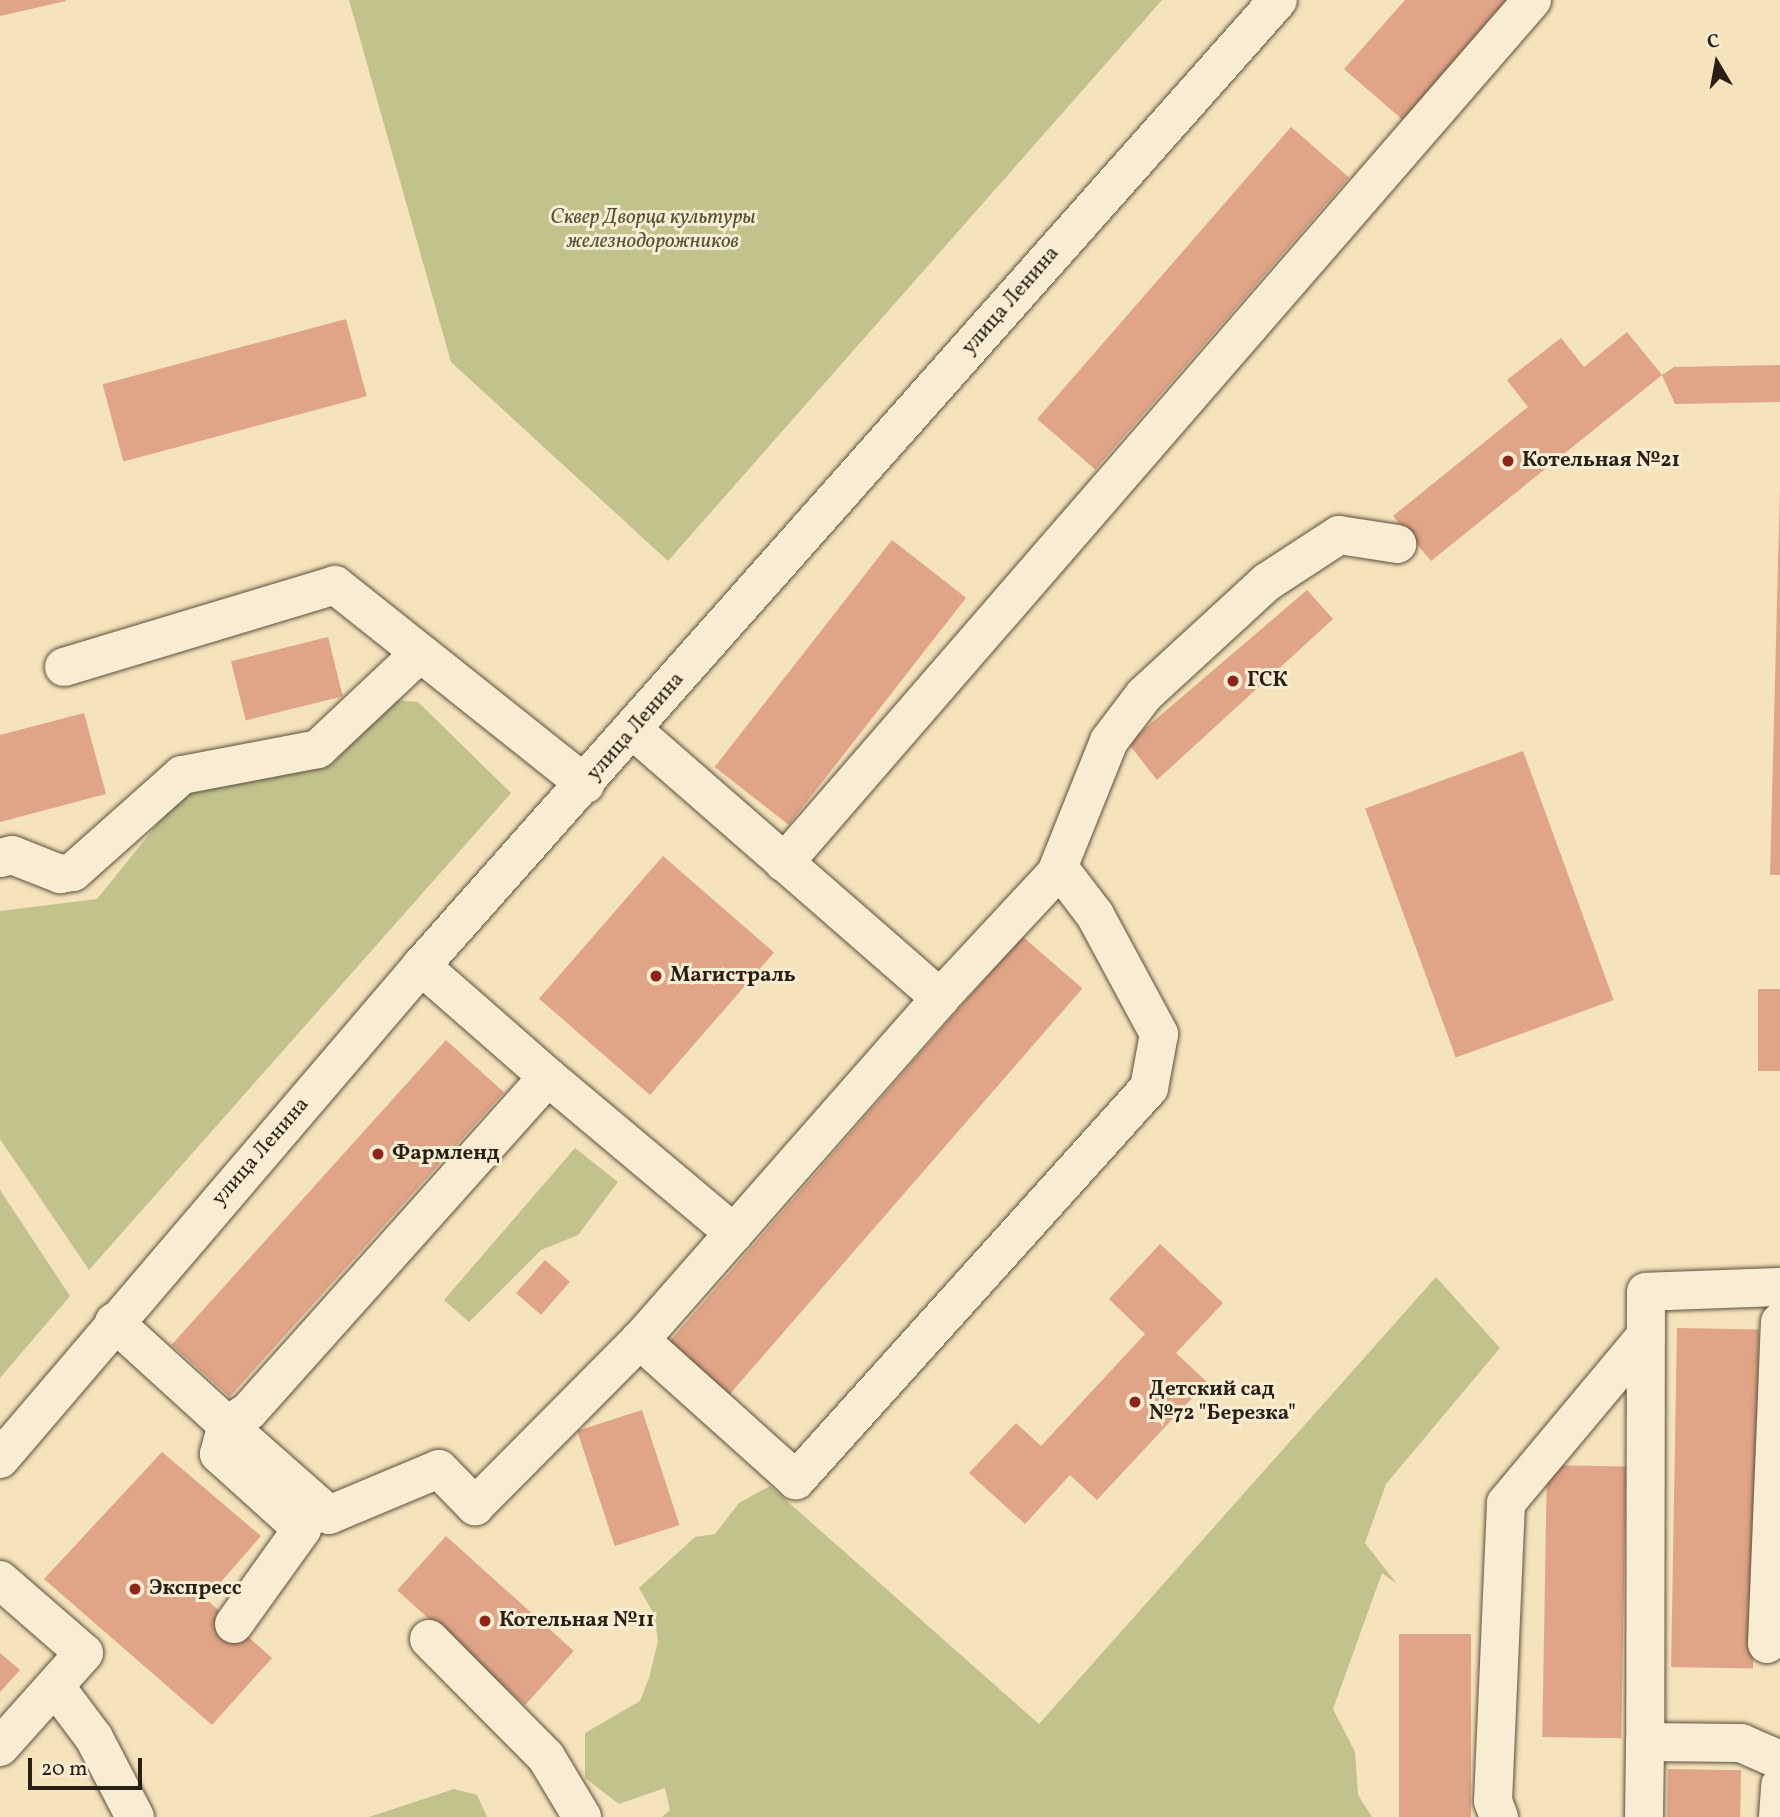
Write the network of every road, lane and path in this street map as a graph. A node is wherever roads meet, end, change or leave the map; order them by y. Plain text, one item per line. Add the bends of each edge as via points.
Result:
1 (1278, 0) edge
2 (1532, 0) edge
3 (1396, 544) dead end
4 (418, 656) junction
5 (64, 667) dead end
6 (633, 730) junction
7 (585, 784) junction
8 (0, 858) edge
9 (784, 863) junction
10 (1056, 873) junction
11 (421, 966) junction
12 (940, 998) junction
13 (548, 1077) junction
14 (734, 1233) junction
15 (1780, 1287) edge
16 (114, 1322) junction
17 (1780, 1322) edge
18 (1645, 1337) junction
19 (640, 1340) junction
20 (227, 1425) junction
21 (0, 1459) edge
22 (0, 1580) edge
23 (233, 1624) dead end
24 (429, 1639) dead end
25 (1767, 1644) dead end
26 (55, 1686) junction
27 (1645, 1742) junction
28 (0, 1747) edge
29 (1780, 1760) edge
30 (1780, 1785) edge
31 (135, 1817) edge
32 (583, 1817) edge
33 (1499, 1817) edge
34 (1644, 1817) edge
35 (1778, 1817) edge

1 - 6 street, улица Ленина
2 - 9 street
3 - 10 street via 1339,535 1267,582 1144,695 1109,741
4 - 5 street via 335,585
4 - 7 street
4 - 8 street via 318,749 182,775 73,872 60,874 12,855
6 - 7 street, улица Ленина
6 - 9 street
7 - 11 street, улица Ленина
9 - 12 street
10 - 12 street
10 - 19 street via 1060,869 1095,915 1159,1034 1149,1088 796,1480
11 - 13 street
11 - 16 street, улица Ленина
12 - 14 street
13 - 14 street
13 - 20 street via 249,1411
14 - 19 street
15 - 18 street via 1646,1292
16 - 20 street
16 - 21 street, улица Ленина
17 - 25 street
18 - 27 street
18 - 33 street via 1506,1503 1493,1801
19 - 20 street via 475,1506 439,1469 329,1515
20 - 23 street via 219,1454 302,1529
22 - 26 street via 84,1653
24 - 32 street via 546,1757
26 - 28 street
26 - 31 street via 94,1738
27 - 29 street via 1741,1744
27 - 34 street
30 - 35 street

